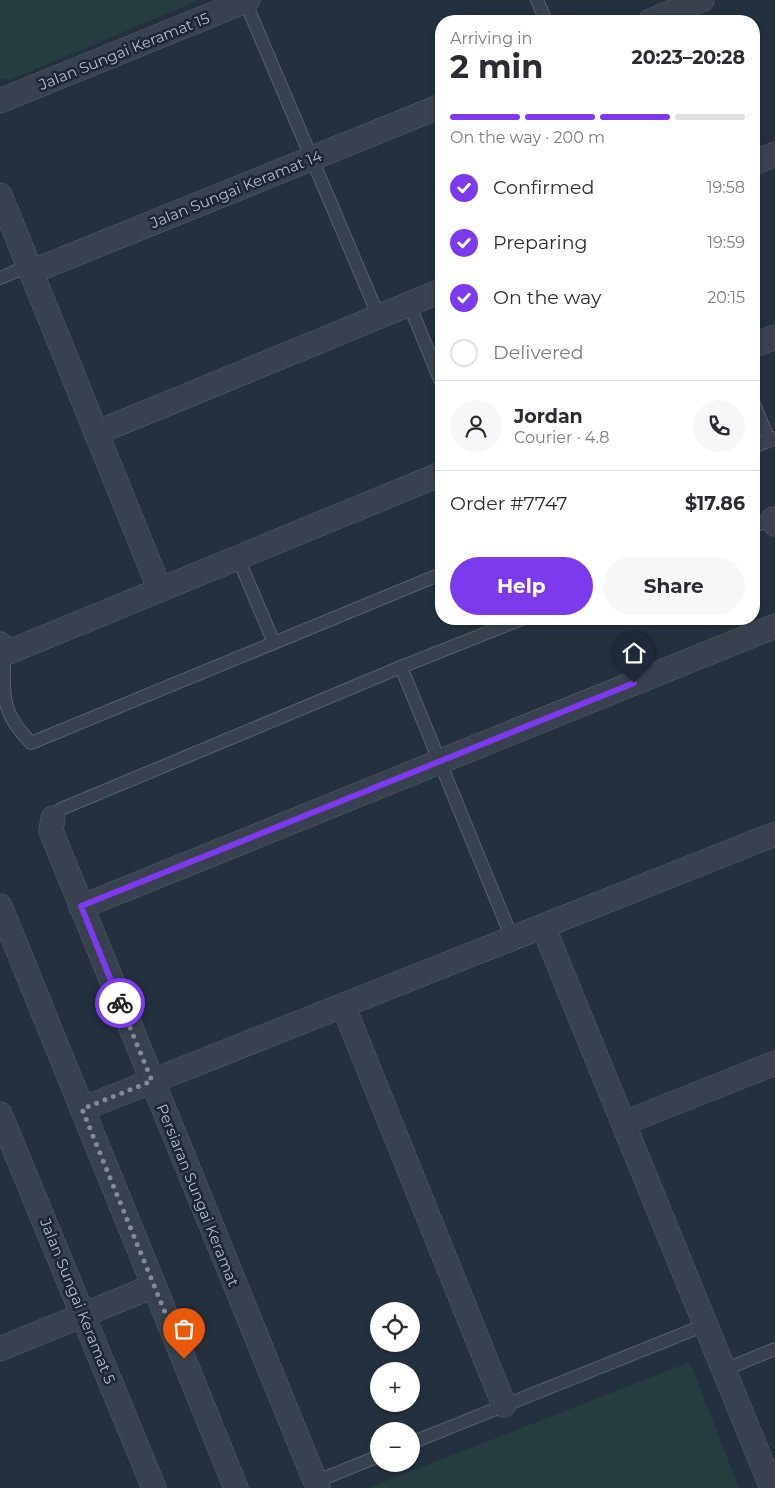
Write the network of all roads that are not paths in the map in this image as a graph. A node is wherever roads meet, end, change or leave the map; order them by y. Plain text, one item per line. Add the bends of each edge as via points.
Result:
1 (537, 0) edge
2 (702, 0) edge
3 (247, 1) edge
4 (543, 15) edge
5 (665, 15) edge
6 (0, 102) edge
7 (435, 108) edge
8 (775, 154) edge
9 (312, 158) junction
10 (760, 160) edge
11 (0, 196) edge
12 (30, 269) junction
13 (0, 278) edge
14 (435, 294) edge
15 (410, 304) junction
16 (379, 317) junction
17 (775, 337) edge
18 (760, 343) edge
19 (435, 367) edge
20 (760, 416) edge
21 (96, 433) junction
22 (772, 439) edge
23 (760, 444) edge
24 (435, 476) edge
25 (238, 558) junction
26 (435, 576) edge
27 (160, 590) junction
28 (507, 625) edge
29 (775, 626) edge
30 (274, 643) junction
31 (2, 649) edge
32 (401, 667) junction
33 (440, 762) junction
34 (54, 818) joint
35 (775, 834) edge
36 (0, 906) edge
37 (81, 906) junction
38 (543, 926) junction
39 (512, 938) junction
40 (342, 1005) junction
41 (775, 1063) edge
42 (152, 1081) junction
43 (82, 1109) junction
44 (0, 1114) edge
45 (624, 1123) junction
46 (154, 1286) junction
47 (84, 1315) junction
48 (705, 1324) junction
49 (0, 1349) edge
50 (775, 1349) edge
51 (724, 1370) junction
52 (504, 1405) junction
53 (420, 1439) edge
54 (370, 1460) edge
55 (316, 1485) edge
56 (154, 1488) edge
57 (236, 1488) edge
58 (772, 1488) edge

1 - 4 lane
2 - 5 street
3 - 6 street, Jalan Sungai Keramat 15
3 - 9 lane
7 - 9 street, Jalan Sungai Keramat 14
8 - 10 street
9 - 12 street, Jalan Sungai Keramat 14
9 - 16 lane
11 - 12 street
12 - 13 lane
12 - 21 street
14 - 15 street
15 - 16 street
15 - 19 lane
16 - 21 street
17 - 18 street
20 - 22 lane
21 - 27 street
22 - 23 lane
24 - 25 street
25 - 27 street
25 - 30 lane
26 - 30 lane
27 - 31 street
28 - 32 lane
29 - 33 street
30 - 31 lane via 31,742 11,720 5,698
32 - 33 lane
32 - 34 lane via 61,809
33 - 37 street
33 - 39 lane
34 - 37 street, Persiaran Sungai Keramat via 51,831
35 - 38 street
36 - 43 street
37 - 42 street, Persiaran Sungai Keramat
38 - 39 street
38 - 45 street
39 - 40 street
40 - 42 street
40 - 52 street
41 - 45 street
42 - 43 street
42 - 55 street, Persiaran Sungai Keramat
43 - 46 street
44 - 47 street, Jalan Sungai Keramat 5
45 - 48 street
46 - 47 street
46 - 57 street
47 - 49 street
47 - 56 street, Jalan Sungai Keramat 5
48 - 51 street
48 - 52 lane
50 - 51 lane
51 - 58 street
52 - 53 lane
54 - 55 lane

